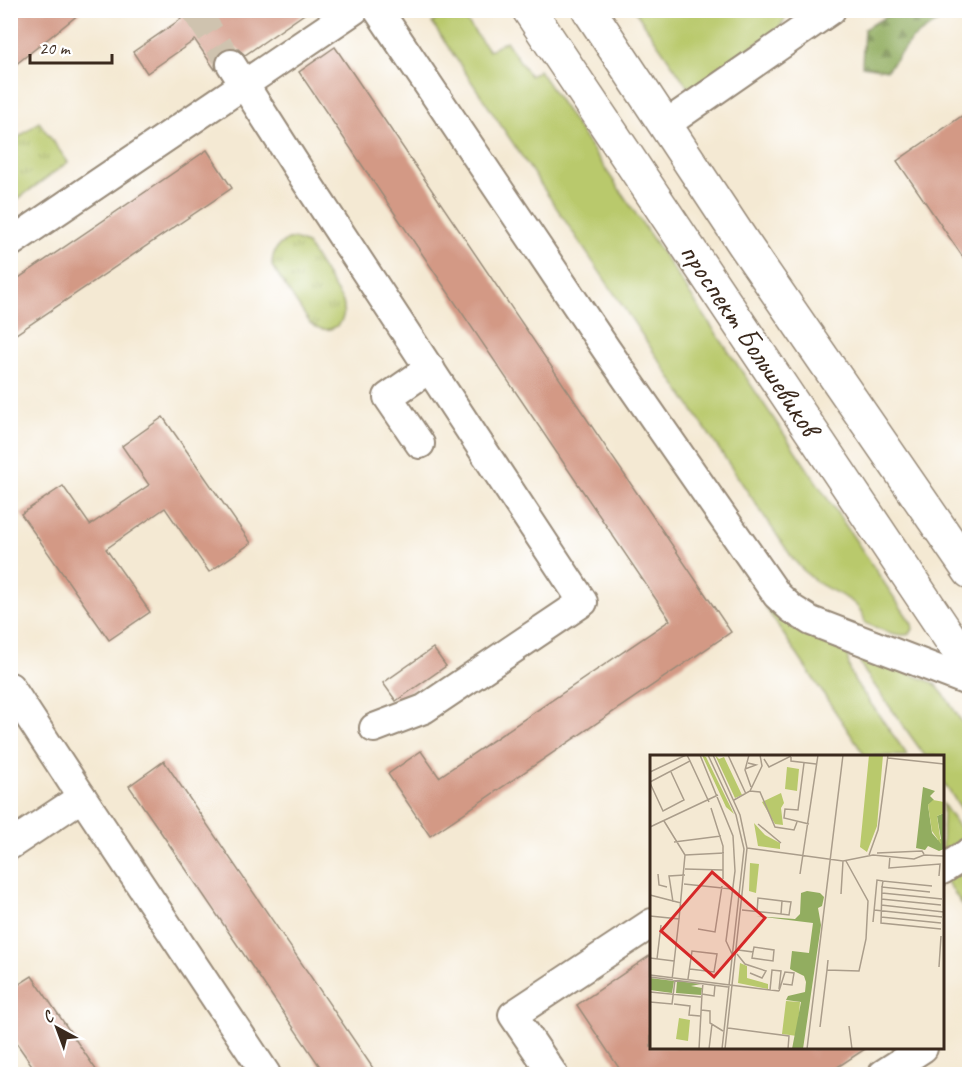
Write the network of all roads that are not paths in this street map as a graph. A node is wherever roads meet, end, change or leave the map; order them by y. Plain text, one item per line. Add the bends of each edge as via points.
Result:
1 (354, 10) edge
2 (378, 10) edge
3 (529, 10) edge
4 (588, 10) edge
5 (831, 10) edge
6 (238, 74) junction
7 (665, 125) junction
8 (10, 243) edge
9 (430, 368) junction
10 (879, 441) junction
11 (420, 444) dead end
12 (836, 468) junction
13 (969, 572) edge
14 (969, 668) edge
15 (969, 682) edge
16 (10, 687) edge
17 (374, 728) dead end
18 (82, 797) junction
19 (10, 845) edge
20 (969, 852) edge
21 (944, 869) edge
22 (650, 923) edge
23 (920, 1049) edge
24 (266, 1074) edge
25 (553, 1074) edge
26 (883, 1074) edge

1 - 6 street
2 - 15 street via 777,595 811,621
3 - 12 main road, проспект Большевиков
4 - 7 main road, проспект Большевиков
5 - 7 street
6 - 8 street
6 - 9 street
7 - 10 main road, проспект Большевиков
9 - 11 street via 388,397
9 - 17 street via 584,602 424,710
10 - 12 main road
10 - 13 main road, проспект Большевиков
12 - 14 main road, проспект Большевиков
16 - 18 street
18 - 19 street
18 - 24 street
20 - 21 street
22 - 25 street via 513,1015
23 - 26 street

